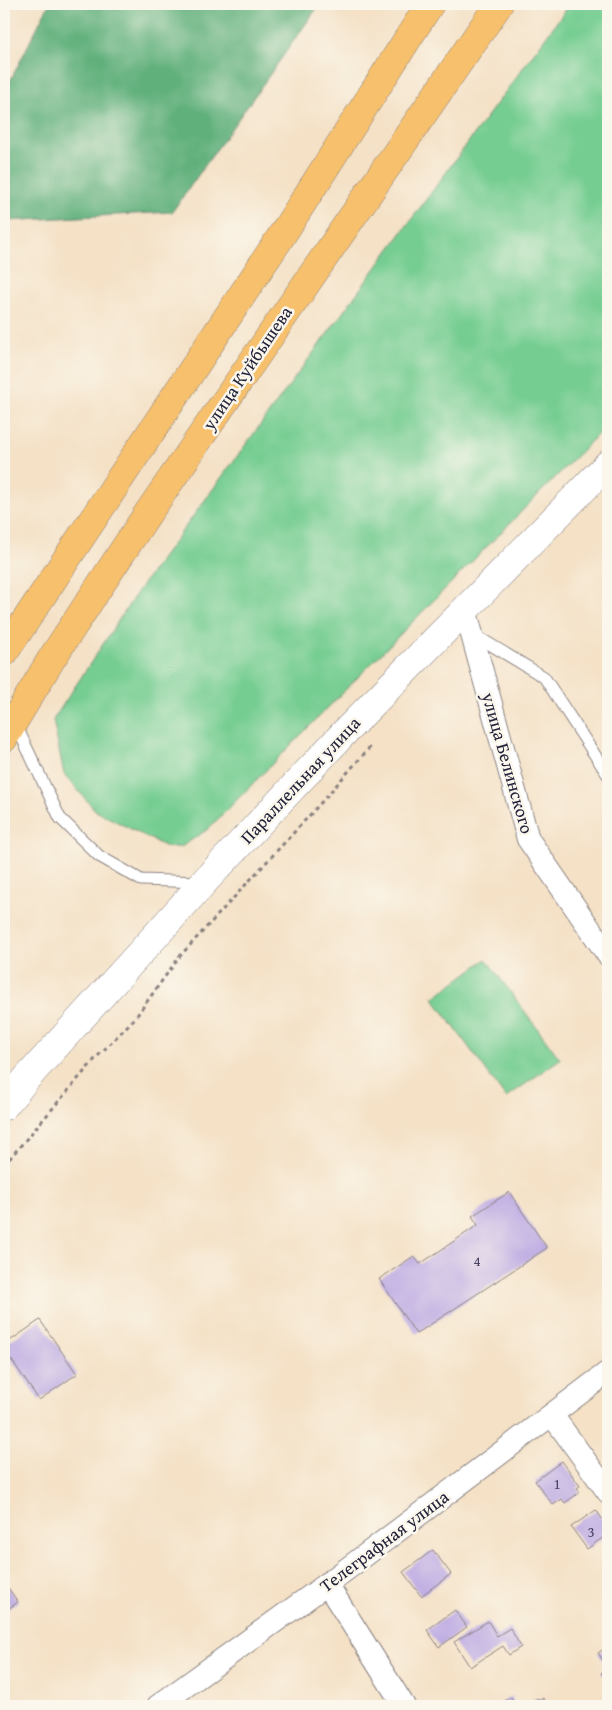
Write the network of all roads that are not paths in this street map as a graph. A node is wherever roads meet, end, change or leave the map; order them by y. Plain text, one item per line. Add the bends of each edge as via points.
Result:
1 (430, 4) edge
2 (499, 4) edge
3 (608, 464) edge
4 (468, 621) junction
5 (4, 653) edge
6 (9, 730) edge
7 (608, 775) edge
8 (204, 882) junction
9 (608, 955) edge
10 (4, 1106) edge
11 (608, 1372) edge
12 (552, 1415) junction
13 (608, 1492) edge
14 (327, 1584) junction
15 (158, 1706) edge
16 (404, 1706) edge

1 - 5 highway via 280,238
2 - 6 highway, улица Куйбышева via 148,513 52,658
3 - 4 street, Параллельная улица
4 - 7 lane via 544,677
4 - 8 street, Параллельная улица via 343,734
4 - 9 street, улица Белинского via 528,839
6 - 8 lane via 60,818 99,856 140,880
8 - 10 street, Параллельная улица
11 - 12 street, Телеграфная улица
12 - 13 street
12 - 14 street, Телеграфная улица
14 - 15 street, Телеграфная улица
14 - 16 street

